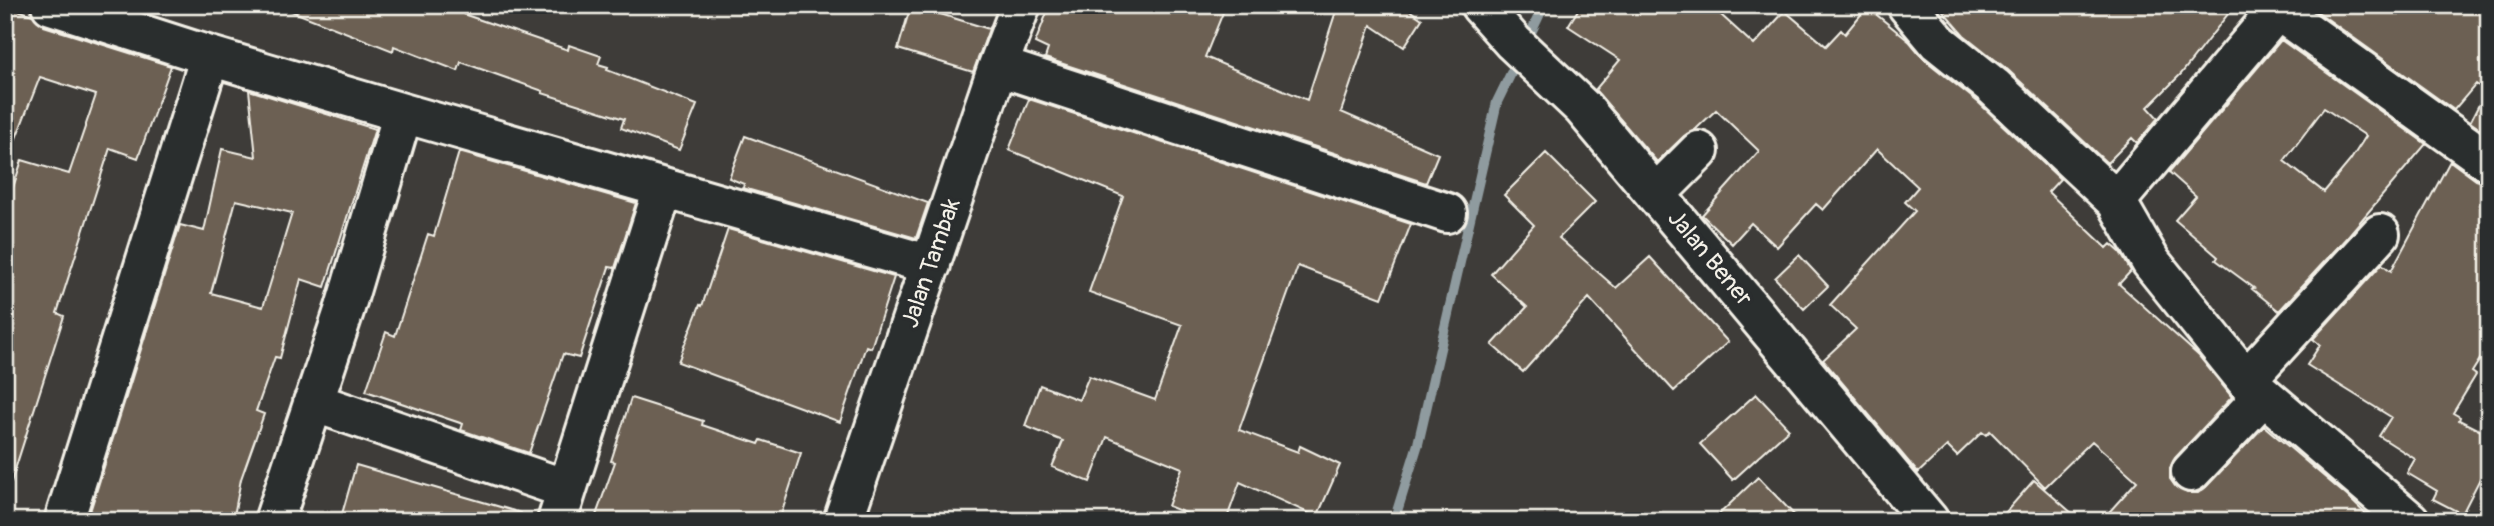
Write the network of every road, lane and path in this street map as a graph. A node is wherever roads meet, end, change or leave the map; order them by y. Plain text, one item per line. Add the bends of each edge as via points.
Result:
1 (51, 5) edge
2 (1021, 5) edge
3 (1480, 5) edge
4 (1907, 5) edge
5 (2280, 8) edge
6 (210, 56) junction
7 (998, 66) junction
8 (403, 113) junction
9 (1699, 151) dead end
10 (2487, 157) edge
11 (663, 189) junction
12 (1657, 194) junction
13 (2116, 201) junction
14 (1447, 214) dead end
15 (2380, 234) dead end
16 (930, 265) junction
17 (2254, 388) junction
18 (313, 402) junction
19 (2191, 472) dead end
20 (562, 505) edge
21 (64, 521) edge
22 (274, 521) edge
23 (843, 521) edge
24 (1929, 521) edge
25 (2410, 521) edge

1 - 6 street
2 - 7 street, Jalan Tambak
3 - 12 street, Jalan Bener via 1583,108
4 - 13 street via 1938,43 1993,86
5 - 10 street
5 - 13 street
6 - 8 street
6 - 21 street
7 - 14 street
7 - 16 street, Jalan Tambak
8 - 11 street
8 - 18 street
9 - 12 street
11 - 16 street
11 - 20 street
12 - 24 street, Jalan Bener
13 - 17 street via 2151,262
15 - 17 street
16 - 23 street, Jalan Tambak
17 - 19 street
17 - 25 street
18 - 20 street
18 - 22 street

